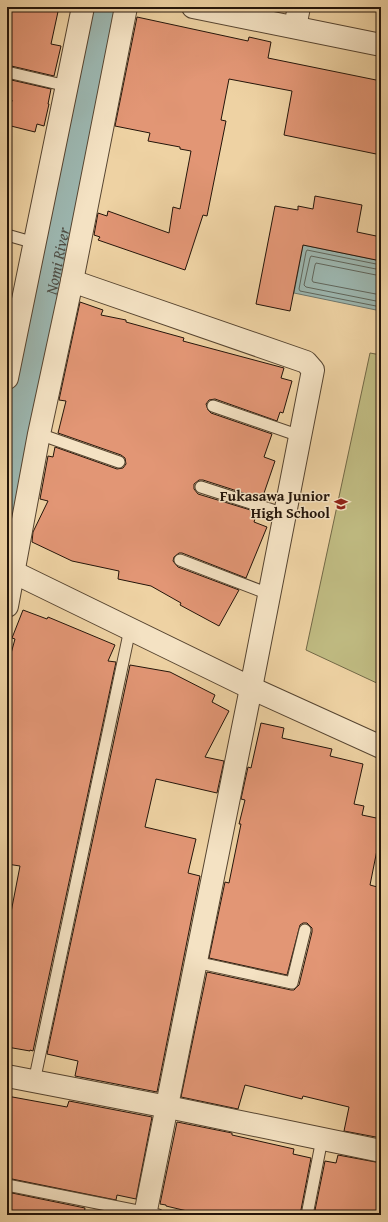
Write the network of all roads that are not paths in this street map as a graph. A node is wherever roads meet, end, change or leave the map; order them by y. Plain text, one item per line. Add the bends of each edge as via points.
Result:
1 (83, 7) edge
2 (126, 7) edge
3 (193, 7) edge
4 (297, 17) edge
5 (381, 45) edge
6 (7, 72) edge
7 (67, 86) junction
8 (7, 235) edge
9 (34, 243) junction
10 (72, 281) junction
11 (7, 378) edge
12 (213, 406) dead end
13 (39, 434) junction
14 (300, 436) junction
15 (119, 462) dead end
16 (201, 487) dead end
17 (285, 514) junction
18 (180, 560) dead end
19 (10, 571) edge
20 (269, 594) junction
21 (7, 606) edge
22 (130, 629) junction
23 (252, 688) junction
24 (381, 747) edge
25 (305, 930) dead end
26 (195, 962) junction
27 (7, 1076) edge
28 (34, 1082) junction
29 (168, 1107) junction
30 (322, 1140) junction
31 (381, 1151) edge
32 (7, 1185) edge
33 (149, 1214) edge
34 (307, 1215) edge

1 - 7 street
2 - 10 street
3 - 4 street
4 - 5 street
6 - 7 lane
7 - 9 street
8 - 9 lane
9 - 11 street
10 - 13 street
10 - 14 street via 306,362 313,370
12 - 14 lane
13 - 15 lane
13 - 19 street
14 - 17 street
16 - 17 lane
17 - 20 street
18 - 20 lane
19 - 21 street
19 - 22 street
20 - 23 street
22 - 23 street
22 - 28 lane
23 - 24 street
23 - 26 street
25 - 26 lane via 292,983
26 - 29 street
27 - 28 street
28 - 29 street
29 - 30 street
29 - 33 street
30 - 31 street
30 - 34 lane
32 - 33 lane

